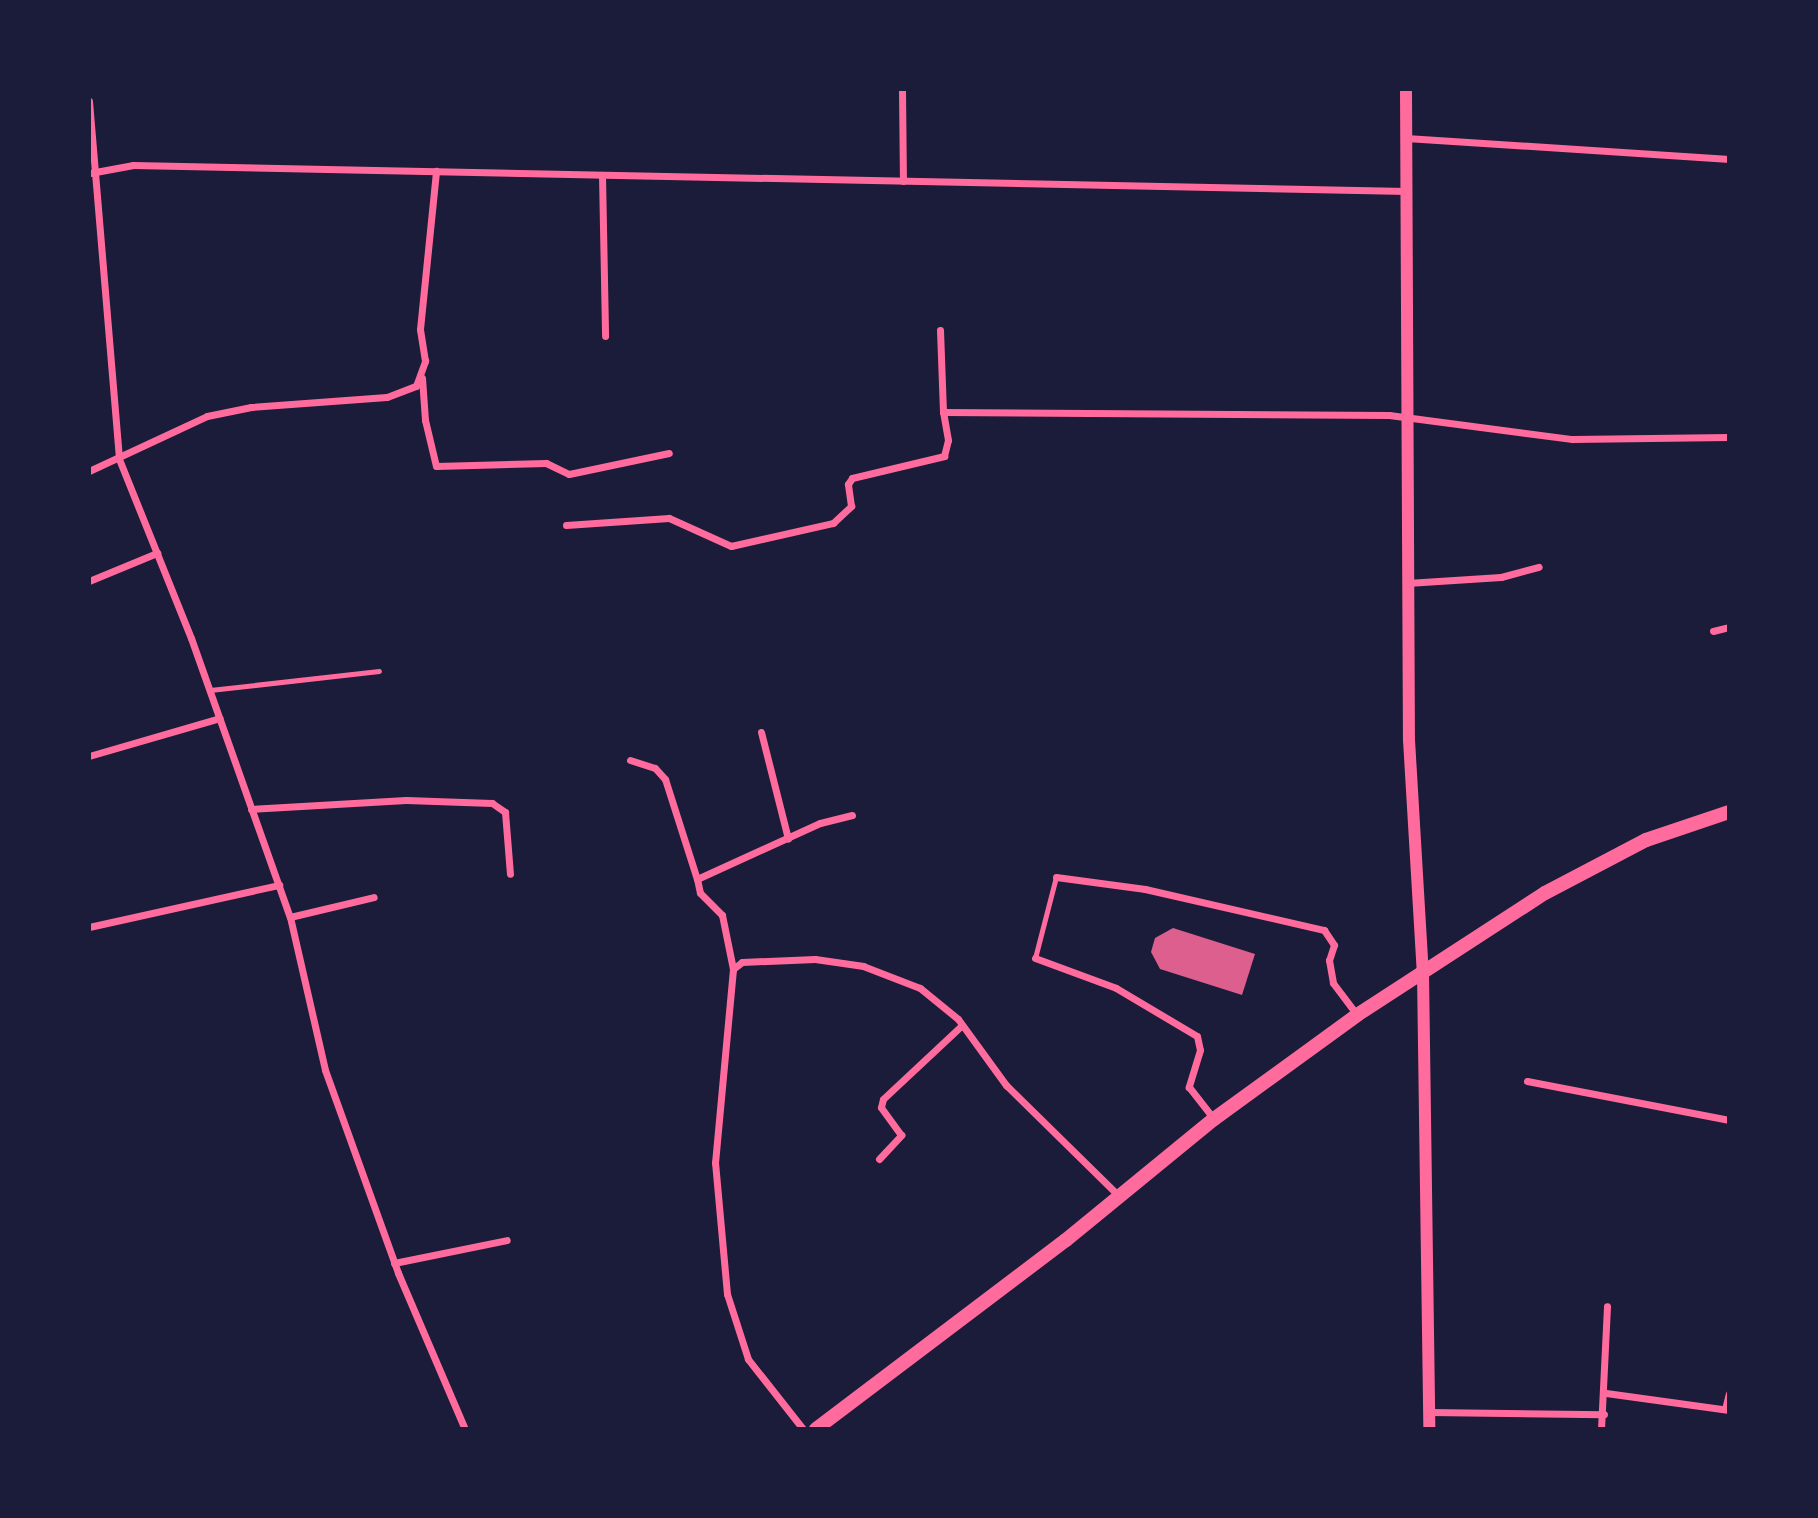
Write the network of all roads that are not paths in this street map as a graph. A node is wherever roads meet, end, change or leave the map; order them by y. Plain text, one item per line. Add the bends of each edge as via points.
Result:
1 (902, 89) edge
2 (1406, 89) edge
3 (89, 101) edge
4 (1406, 138) junction
5 (1729, 159) edge
6 (436, 171) junction
7 (91, 172) edge
8 (602, 175) junction
9 (903, 181) junction
10 (1406, 191) junction
11 (940, 330) dead end
12 (605, 336) dead end
13 (422, 377) junction
14 (943, 412) junction
15 (1407, 420) junction
16 (1729, 437) edge
17 (668, 453) dead end
18 (119, 459) junction
19 (89, 471) edge
20 (566, 525) dead end
21 (157, 553) junction
22 (1539, 567) dead end
23 (89, 581) edge
24 (1407, 583) junction
25 (1729, 628) edge
26 (1713, 631) dead end
27 (379, 671) dead end
28 (210, 690) junction
29 (220, 718) junction
30 (761, 732) dead end
31 (89, 756) edge
32 (630, 760) dead end
33 (251, 809) junction
34 (1729, 813) edge
35 (852, 815) dead end
36 (788, 839) junction
37 (510, 874) dead end
38 (1056, 877) joint
39 (696, 879) junction
40 (279, 885) junction
41 (374, 897) dead end
42 (290, 917) junction
43 (89, 926) edge
44 (1035, 958) joint
45 (733, 969) junction
46 (1423, 972) junction
47 (1357, 1015) junction
48 (962, 1024) junction
49 (1527, 1081) dead end
50 (1214, 1119) junction
51 (1729, 1120) edge
52 (878, 1159) dead end
53 (1119, 1196) junction
54 (507, 1240) dead end
55 (394, 1263) junction
56 (1607, 1306) dead end
57 (1605, 1393) junction
58 (1729, 1393) edge
59 (1727, 1410) edge
60 (1429, 1412) junction
61 (1604, 1415) junction
62 (465, 1429) edge
63 (803, 1429) edge
64 (816, 1429) edge
65 (1429, 1429) edge
66 (1601, 1429) edge

1 - 9 street
2 - 4 street
3 - 7 street
4 - 5 street
4 - 10 street
6 - 7 street via 133,165
6 - 8 street
6 - 13 street via 420,329
7 - 18 street
8 - 9 street
8 - 12 street
9 - 10 street
10 - 15 street
11 - 14 street
13 - 17 street via 425,420 436,466 546,463 569,474
13 - 18 street via 416,386 387,397 251,407 207,416
14 - 15 street via 1315,413 1389,415
14 - 20 street via 948,440 944,456 852,478 848,484 851,506 833,523 731,546 669,518
15 - 16 street via 1572,439
15 - 24 street
18 - 19 street
18 - 21 street
21 - 23 street
21 - 28 street
22 - 24 street via 1501,577
24 - 46 street via 1409,740
25 - 26 street
27 - 28 lane
28 - 29 street
29 - 31 street
29 - 33 street
30 - 36 street
32 - 39 street via 656,768 665,779
33 - 37 street via 406,800 492,803 505,812
33 - 40 street
34 - 46 main road via 1646,840 1545,893
35 - 36 street
36 - 39 street
38 - 44 lane
38 - 47 street via 1146,889 1324,930 1334,945 1329,960 1333,983
39 - 45 street via 700,893 722,915
40 - 42 street
40 - 43 street
41 - 42 street
42 - 55 street via 325,1070
44 - 50 street via 1116,988 1197,1036 1200,1050 1189,1087
45 - 48 street via 742,961 766,959 863,966 920,988
45 - 63 street via 715,1163 727,1294 748,1359
46 - 47 main road
46 - 60 street
47 - 50 main road
48 - 52 street via 883,1099 881,1107 901,1135
48 - 53 street via 1006,1085
49 - 51 street
50 - 53 main road
53 - 64 main road
54 - 55 street via 469,1244
55 - 62 street
56 - 57 street
57 - 59 street
57 - 61 street
58 - 59 street
60 - 61 street
60 - 65 street
61 - 66 street

